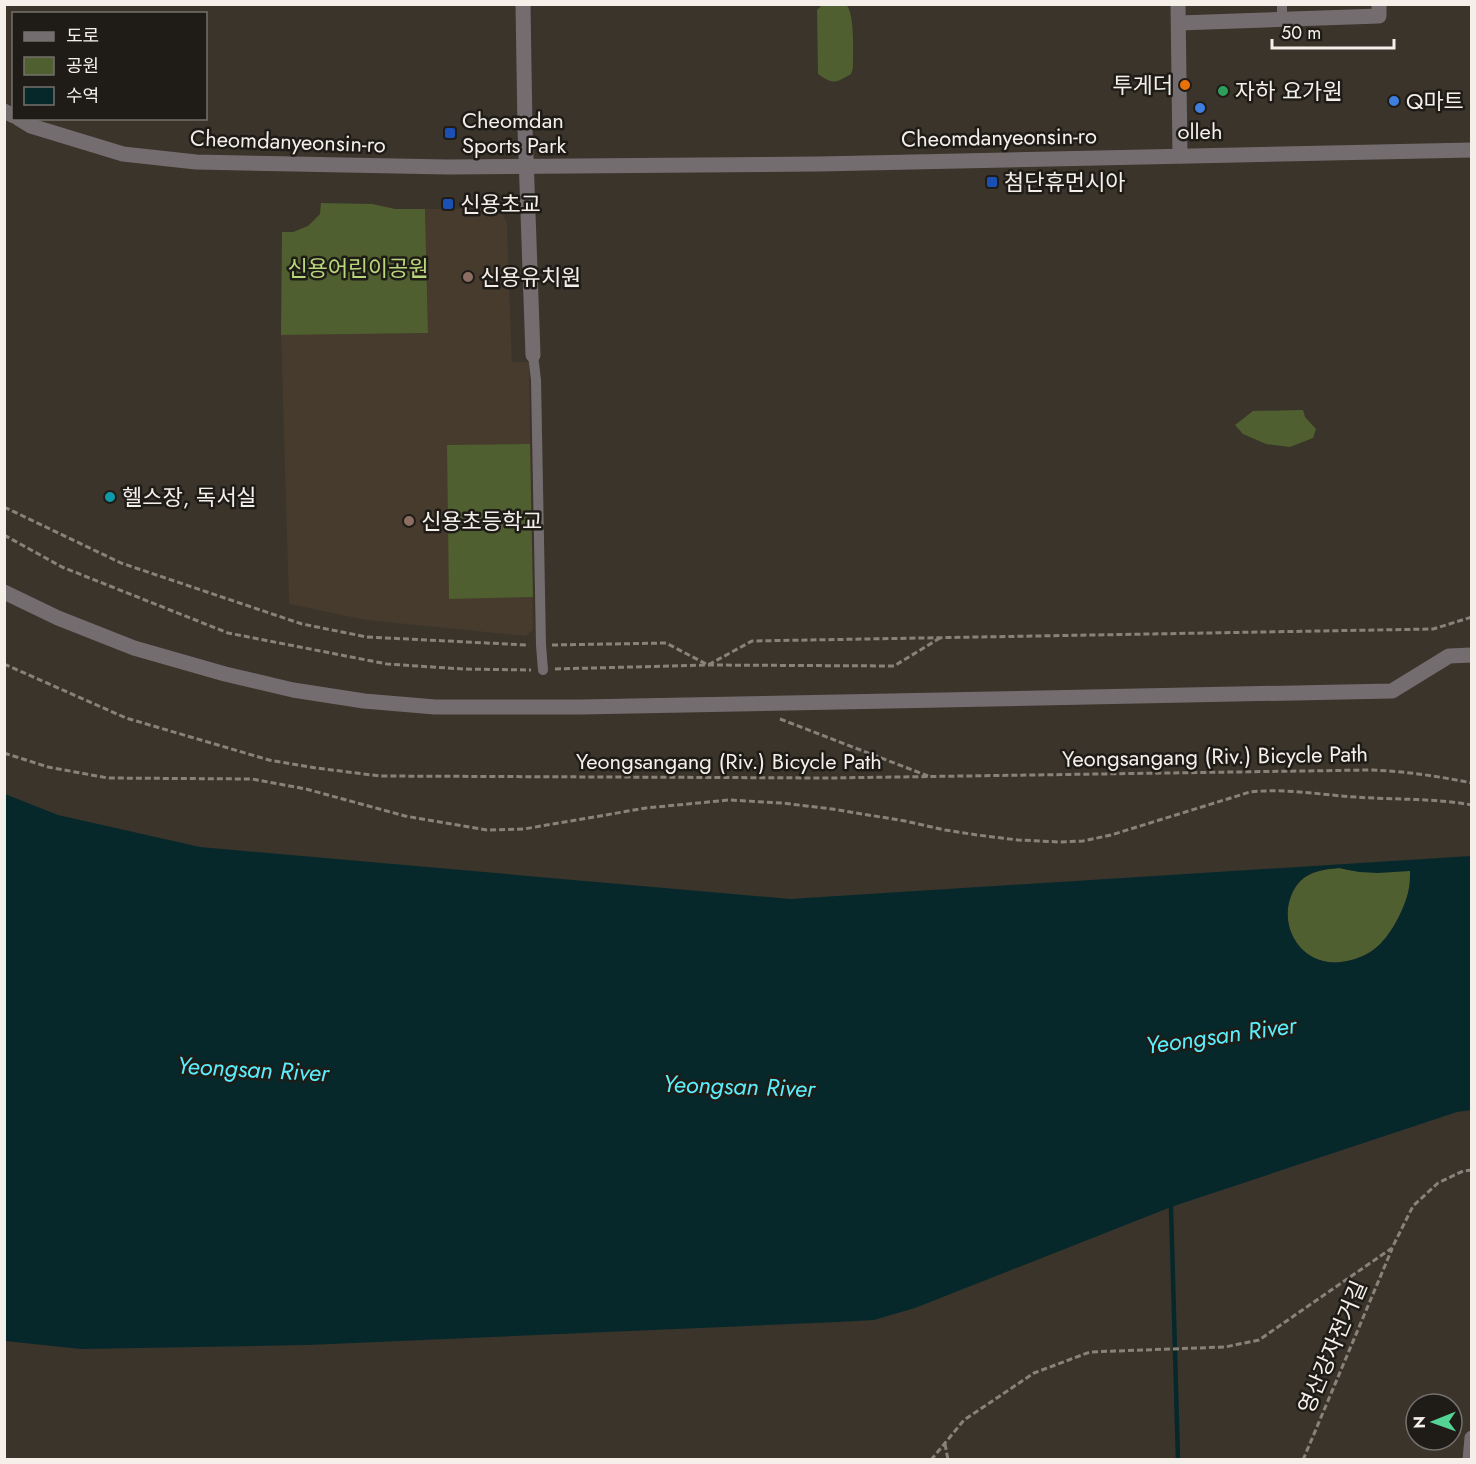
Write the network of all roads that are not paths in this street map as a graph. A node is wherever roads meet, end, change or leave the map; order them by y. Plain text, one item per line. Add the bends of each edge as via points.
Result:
1 (523, 4) edge
2 (1178, 4) edge
3 (1379, 4) edge
4 (1282, 12) edge
5 (1179, 23) junction
6 (21, 120) edge
7 (1472, 150) edge
8 (1180, 156) junction
9 (527, 168) junction
10 (533, 355) joint
11 (4, 592) edge
12 (1472, 655) edge
13 (543, 670) road end
14 (1472, 1438) edge
15 (1470, 1460) edge

1 - 9 street
2 - 5 street
3 - 4 street via 1379,16
4 - 5 street
5 - 8 street
6 - 9 street, Cheomdanyeonsin-ro via 123,154 195,162
7 - 8 street, Cheomdanyeonsin-ro
8 - 9 street, Cheomdanyeonsin-ro
9 - 10 street
10 - 13 street
11 - 12 street via 134,648 225,674 304,692 435,707 1392,691 1449,656
14 - 15 street

